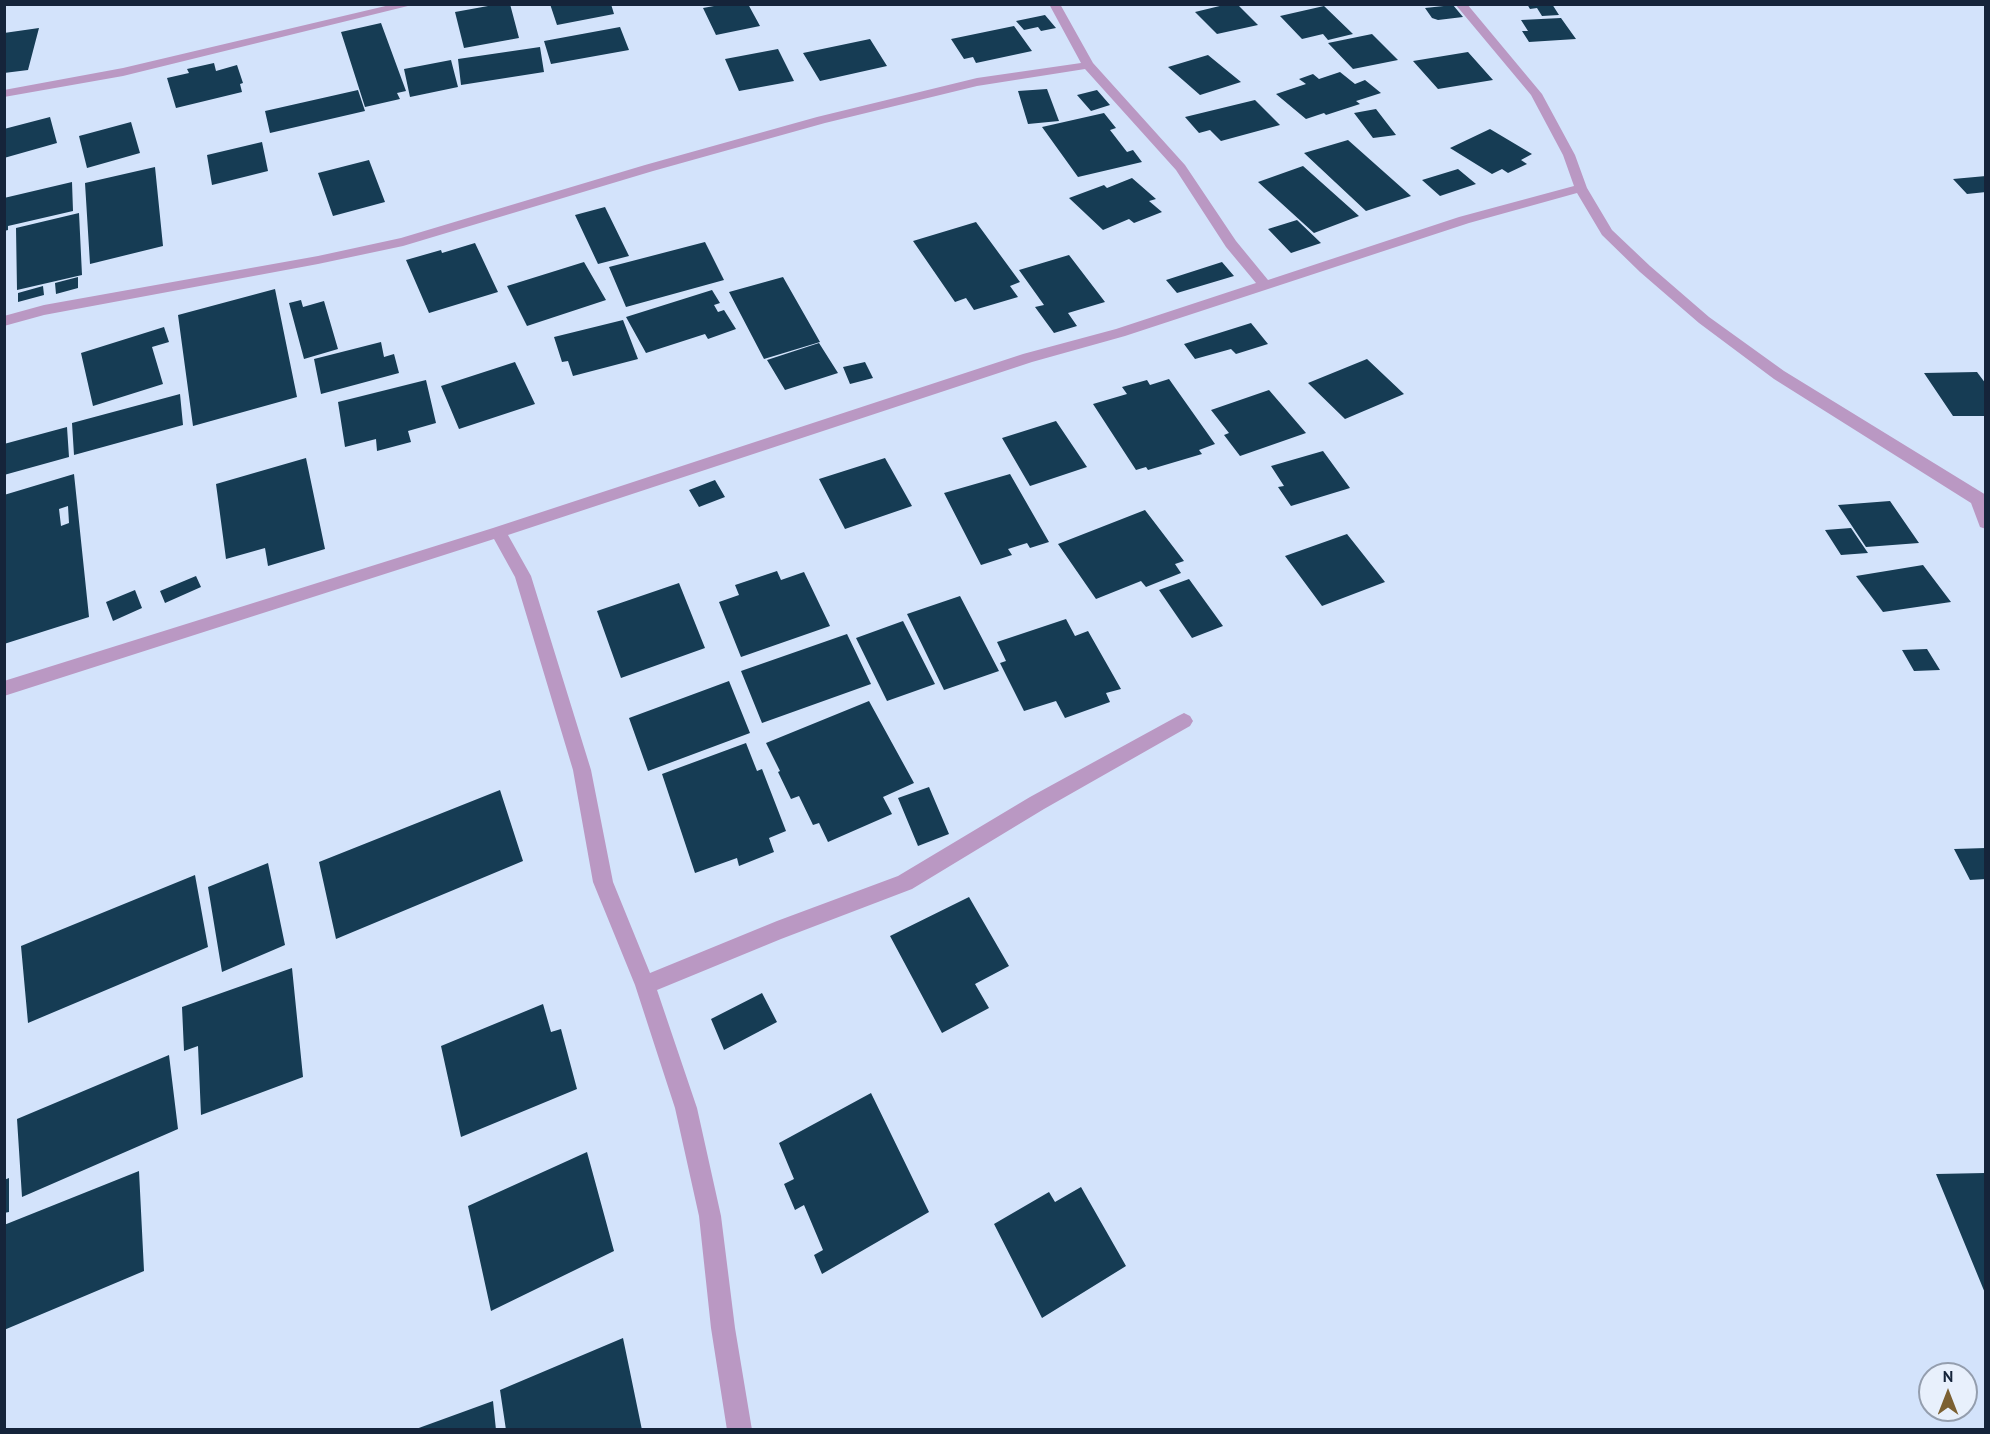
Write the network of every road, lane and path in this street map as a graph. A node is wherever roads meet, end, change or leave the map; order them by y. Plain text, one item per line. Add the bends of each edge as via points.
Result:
1 (411, 4) edge
2 (1054, 4) edge
3 (1460, 4) edge
4 (1088, 64) junction
5 (4, 94) edge
6 (1581, 188) junction
7 (1266, 285) junction
8 (4, 321) edge
9 (1982, 500) edge
10 (1986, 523) edge
11 (498, 532) junction
12 (4, 689) edge
13 (1184, 721) dead end
14 (645, 985) junction
15 (740, 1430) edge

1 - 5 street via 123,72
2 - 4 street
3 - 6 street via 1536,94 1569,155
4 - 7 street via 1181,168 1211,217
4 - 8 street via 977,82 821,120 403,242 44,310
6 - 7 street via 1464,219
6 - 9 street via 1607,232 1704,321 1779,375
7 - 11 street via 1120,333 1028,358
9 - 10 street
11 - 12 street
11 - 14 street via 523,576 582,770 603,882
13 - 14 street via 905,883
14 - 15 street via 686,1108 710,1216

